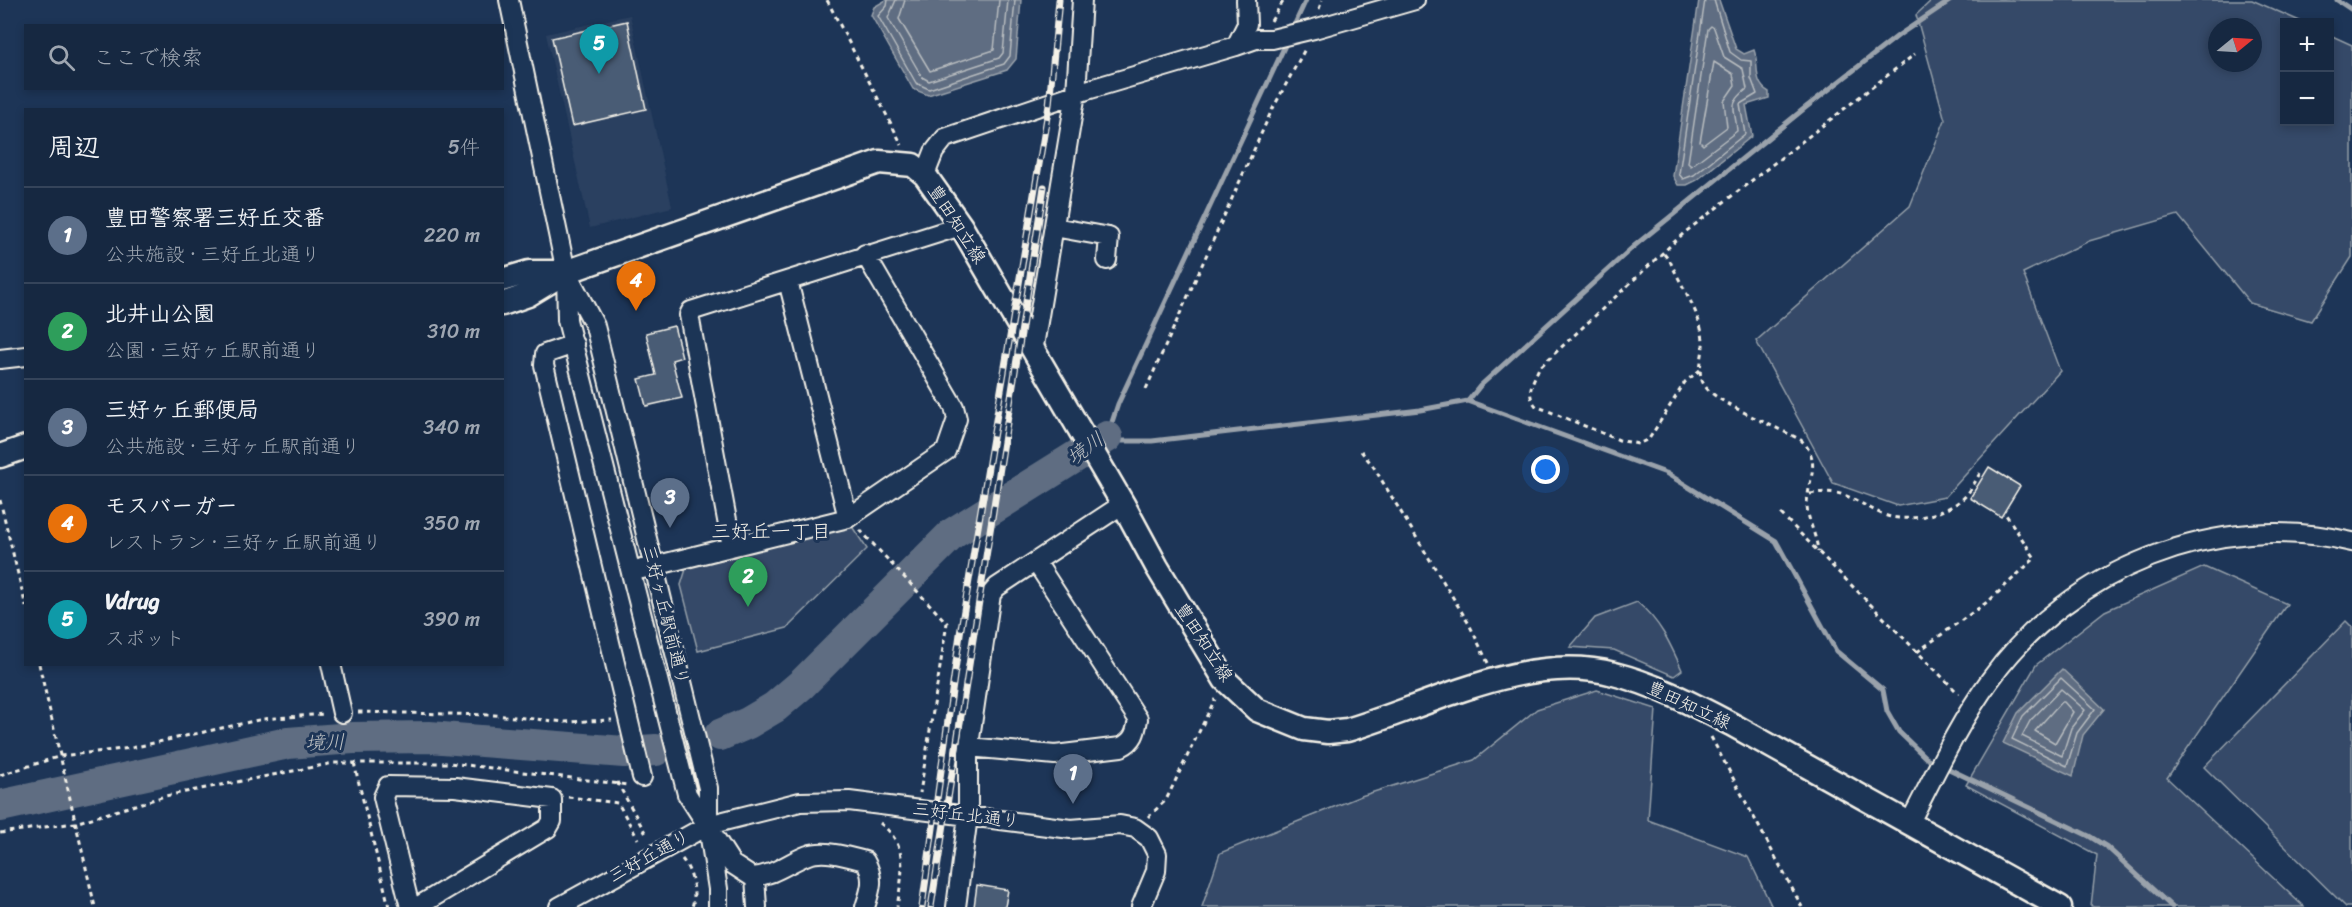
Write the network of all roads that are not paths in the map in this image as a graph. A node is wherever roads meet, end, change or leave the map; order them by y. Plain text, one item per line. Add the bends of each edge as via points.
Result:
1 (509, 0) edge
2 (1082, 0) edge
3 (1246, 0) edge
4 (1415, 0) edge
5 (1236, 46) junction
6 (1076, 93) junction
7 (919, 170) junction
8 (961, 226) junction
9 (1054, 228) junction
10 (865, 254) junction
11 (1107, 260) dead end
12 (566, 272) junction
13 (504, 279) edge
14 (788, 281) junction
15 (504, 303) edge
16 (574, 344) junction
17 (1033, 352) junction
18 (24, 356) edge
19 (0, 359) edge
20 (24, 448) edge
21 (0, 456) edge
22 (1123, 504) junction
23 (848, 518) junction
24 (2352, 542) edge
25 (732, 547) junction
26 (1036, 562) junction
27 (654, 567) junction
28 (632, 572) junction
29 (331, 666) edge
30 (342, 713) road end
31 (969, 747) junction
32 (642, 777) dead end
33 (968, 816) junction
34 (1909, 824) junction
35 (708, 825) junction
36 (755, 877) junction
37 (410, 907) edge
38 (417, 907) edge
39 (559, 907) edge
40 (718, 907) edge
41 (757, 907) edge
42 (865, 907) edge
43 (956, 907) edge
44 (1141, 907) edge
45 (2060, 907) edge

1 - 12 street
2 - 6 street
3 - 5 street via 1247,24
4 - 5 street
5 - 6 street
6 - 7 street via 945,138
6 - 9 street
7 - 8 main road, 豊田知立線
7 - 12 main road via 879,162
8 - 10 street
8 - 17 main road, 豊田知立線
9 - 11 street via 1109,237
9 - 17 street
10 - 14 street
10 - 23 street via 954,407 957,419 946,452
12 - 13 main road via 529,272
12 - 15 main road via 528,295
12 - 16 street via 567,320
12 - 27 street, 三好ヶ丘駅前通り via 596,326
14 - 23 street
14 - 25 street via 691,310 689,315
16 - 28 street
16 - 32 street via 549,351 544,365
17 - 22 main road, 豊田知立線
18 - 19 street
20 - 21 main road
22 - 26 street
22 - 34 main road, 豊田知立線 via 1225,680 1257,710 1304,729 1347,730 1494,680 1553,668 1590,670 1637,681 1731,724
23 - 25 street
24 - 34 street via 2310,532 2251,533 2190,544 2134,563 2089,587 2046,618 1989,681
25 - 27 street
26 - 31 street via 991,594
26 - 31 street via 1138,718 1136,732 1130,743 1121,747 1054,755
27 - 28 street
27 - 35 street, 三好ヶ丘駅前通り via 708,788
28 - 35 street via 687,794
29 - 30 street
31 - 33 street
33 - 35 street, 三好丘北通り via 849,801 800,802
33 - 43 street
33 - 44 street, 三好丘北通り via 1071,829 1120,825 1136,828 1149,838 1157,854 1156,871
34 - 45 main road, 豊田知立線
35 - 36 street via 732,864
35 - 39 street, 三好丘通り
35 - 40 street, 三好ヶ丘駅前通り
36 - 41 street
36 - 42 street via 770,875 810,854 865,861 872,885
37 - 38 street via 383,797 388,786 455,787 552,799 548,828

